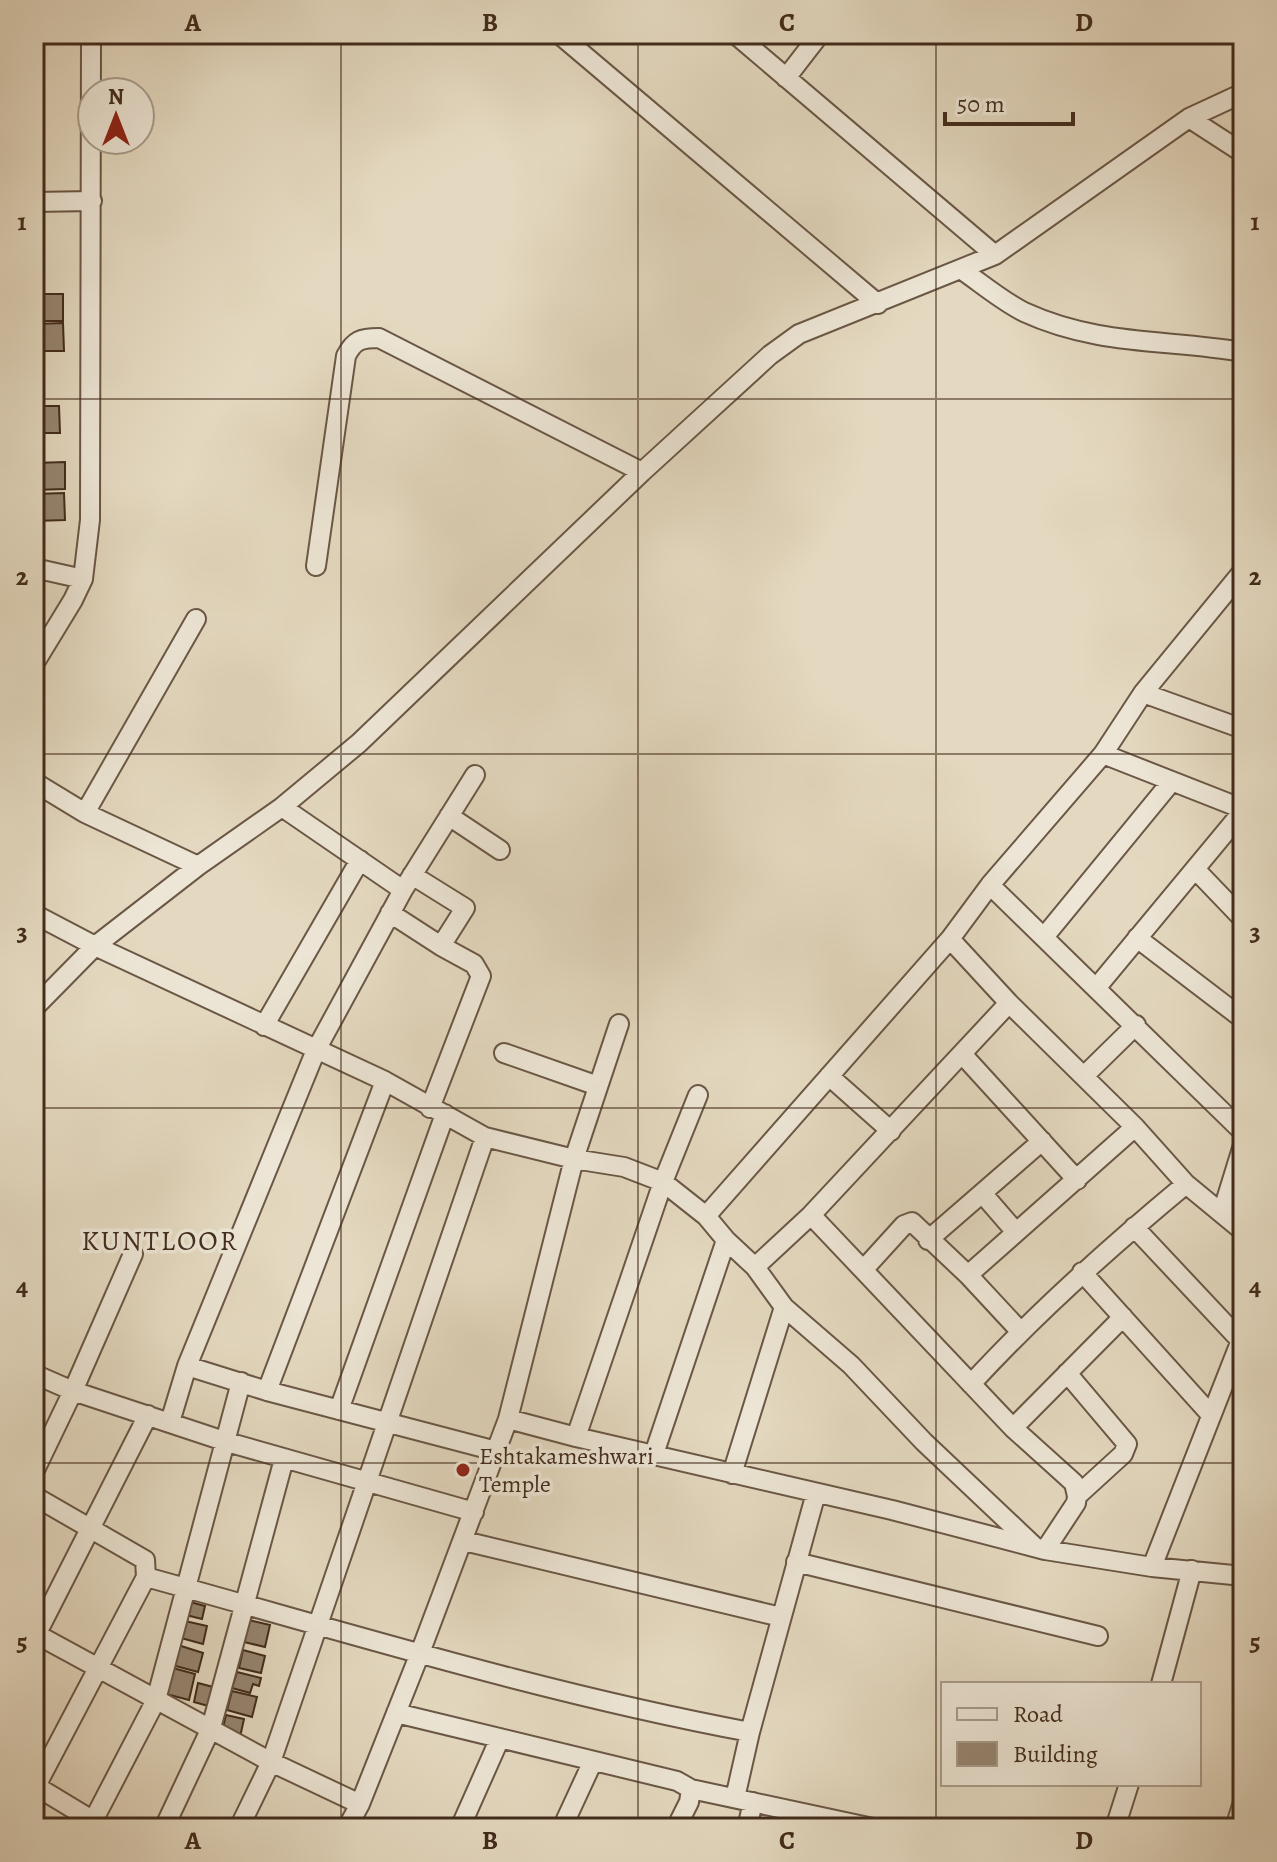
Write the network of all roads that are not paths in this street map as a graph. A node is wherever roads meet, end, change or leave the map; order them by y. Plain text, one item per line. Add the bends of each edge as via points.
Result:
1 (91, 34) edge
2 (559, 34) edge
3 (735, 34) edge
4 (820, 34) edge
5 (786, 78) junction
6 (1243, 93) edge
7 (1189, 118) junction
8 (1243, 153) edge
9 (92, 201) junction
10 (34, 202) edge
11 (995, 255) junction
12 (962, 270) junction
13 (878, 304) junction
14 (1243, 352) edge
15 (642, 472) junction
16 (316, 566) dead end
17 (34, 568) edge
18 (1243, 571) edge
19 (83, 579) junction
20 (196, 619) dead end
21 (34, 664) edge
22 (1143, 693) junction
23 (1243, 729) edge
24 (1103, 754) junction
25 (475, 775) dead end
26 (1172, 781) junction
27 (34, 782) edge
28 (282, 807) junction
29 (1243, 810) edge
30 (85, 813) junction
31 (449, 816) junction
32 (500, 850) dead end
33 (360, 860) junction
34 (198, 866) junction
35 (1195, 869) junction
36 (408, 882) junction
37 (990, 885) junction
38 (390, 913) junction
39 (34, 914) edge
40 (1243, 919) edge
41 (1044, 937) junction
42 (1137, 938) junction
43 (950, 939) junction
44 (95, 946) junction
45 (441, 946) junction
46 (1097, 987) junction
47 (1009, 1003) junction
48 (34, 1008) edge
49 (1243, 1019) edge
50 (619, 1024) dead end
51 (1136, 1025) junction
52 (264, 1026) junction
53 (316, 1050) junction
54 (504, 1053) dead end
55 (962, 1054) junction
56 (1085, 1075) junction
57 (829, 1076) junction
58 (385, 1081) junction
59 (598, 1086) junction
60 (698, 1095) dead end
61 (438, 1111) junction
62 (1135, 1127) junction
63 (891, 1131) junction
64 (1243, 1132) edge
65 (485, 1137) junction
66 (1042, 1141) junction
67 (1243, 1145) edge
68 (574, 1159) junction
69 (1077, 1180) junction
70 (663, 1182) junction
71 (1186, 1184) junction
72 (982, 1193) junction
73 (1222, 1213) junction
74 (811, 1215) junction
75 (706, 1216) junction
76 (1134, 1227) junction
77 (1015, 1231) junction
78 (1243, 1231) edge
79 (726, 1240) junction
80 (928, 1240) junction
81 (133, 1254) dead end
82 (755, 1267) junction
83 (864, 1269) junction
84 (1082, 1272) junction
85 (968, 1275) junction
86 (784, 1307) junction
87 (1123, 1317) junction
88 (1020, 1331) junction
89 (1242, 1338) edge
90 (187, 1366) junction
91 (1067, 1373) junction
92 (34, 1374) edge
93 (241, 1382) junction
94 (971, 1384) junction
95 (73, 1391) junction
96 (267, 1391) junction
97 (339, 1410) junction
98 (148, 1415) junction
99 (1211, 1415) junction
100 (508, 1419) junction
101 (170, 1422) junction
102 (386, 1422) junction
103 (1013, 1428) junction
104 (576, 1437) junction
105 (227, 1442) junction
106 (496, 1451) junction
107 (654, 1454) junction
108 (284, 1459) junction
109 (34, 1472) edge
110 (732, 1474) junction
111 (369, 1480) junction
112 (816, 1493) junction
113 (34, 1496) edge
114 (1077, 1496) junction
115 (474, 1512) junction
116 (92, 1528) junction
117 (464, 1541) junction
118 (1039, 1548) junction
119 (796, 1562) junction
120 (1152, 1567) junction
121 (1192, 1570) junction
122 (1243, 1576) edge
123 (146, 1577) junction
124 (186, 1588) junction
125 (246, 1605) junction
126 (781, 1617) junction
127 (317, 1623) junction
128 (35, 1636) edge
129 (1098, 1636) dead end
130 (420, 1653) junction
131 (99, 1669) junction
132 (1162, 1682) edge
133 (156, 1700) junction
134 (396, 1713) junction
135 (211, 1728) junction
136 (750, 1732) junction
137 (500, 1738) junction
138 (593, 1761) junction
139 (271, 1762) junction
140 (35, 1786) edge
141 (1128, 1786) edge
142 (691, 1789) junction
143 (744, 1800) junction
144 (1243, 1802) edge
145 (360, 1804) junction
146 (808, 1821) edge
147 (99, 1825) edge
148 (164, 1828) edge
149 (239, 1828) edge
150 (347, 1828) edge
151 (460, 1828) edge
152 (562, 1828) edge
153 (676, 1828) edge
154 (747, 1828) edge
155 (873, 1828) edge
156 (1115, 1828) edge
157 (1235, 1828) edge

1 - 9 street
2 - 13 street
3 - 5 street
4 - 5 street
5 - 11 street
6 - 7 street
7 - 8 street
7 - 11 street
9 - 10 street
9 - 19 street via 90,520
11 - 12 street
12 - 13 street
12 - 14 street via 1021,311 1061,326 1108,339
13 - 15 street via 799,334
15 - 16 street via 379,338 362,338 346,356
15 - 28 street via 359,743
17 - 19 street
18 - 22 street
19 - 21 street
20 - 30 street
22 - 23 street
22 - 24 street
24 - 26 street
24 - 37 street
25 - 31 street
26 - 29 street
26 - 41 street
27 - 30 street
28 - 33 street
28 - 34 street
29 - 35 street
30 - 34 street
31 - 32 street
31 - 36 street
33 - 36 street
33 - 52 street
34 - 44 street
35 - 40 street
35 - 42 street
36 - 38 street
36 - 45 street via 465,908
37 - 41 street
37 - 43 street
38 - 45 street
38 - 53 street
39 - 44 street
41 - 46 street
42 - 46 street
42 - 49 street
43 - 47 street
43 - 57 street
44 - 48 street
44 - 52 street
45 - 61 street via 474,964 481,976
46 - 51 street
47 - 55 street
47 - 56 street
50 - 59 street
51 - 56 street
51 - 64 street
52 - 53 street
53 - 58 street
53 - 90 street
54 - 59 street
55 - 63 street
55 - 66 street
56 - 62 street
57 - 63 street
57 - 75 street
58 - 61 street
58 - 96 street
59 - 68 street
60 - 70 street
61 - 65 street
61 - 97 street
62 - 69 street
62 - 71 street
63 - 74 street
65 - 68 street
65 - 102 street
66 - 69 street
66 - 72 street
67 - 73 street
68 - 70 street via 624,1167
68 - 100 street
69 - 77 street
70 - 75 street
70 - 104 street
71 - 73 street
71 - 76 street
72 - 77 street
72 - 80 street
73 - 78 street
74 - 82 street
74 - 83 street
75 - 79 street
76 - 84 street
76 - 89 street
77 - 85 street
79 - 82 street
79 - 107 street
80 - 83 street via 915,1224 907,1223
80 - 85 street
81 - 95 street
82 - 86 street
83 - 94 street
84 - 87 street
84 - 88 street
85 - 88 street
86 - 110 street
86 - 118 street
87 - 91 street
87 - 99 street
88 - 94 street
89 - 99 street
90 - 93 street
90 - 101 street
91 - 103 street
91 - 114 street via 1127,1444 1123,1454
92 - 95 street
93 - 96 street
93 - 105 street
94 - 103 street
95 - 98 street
95 - 109 street
96 - 97 street
97 - 102 street
98 - 101 street
98 - 116 street
99 - 120 street
100 - 104 street
100 - 106 street
101 - 105 street
102 - 106 street
102 - 111 street
103 - 114 street via 1074,1483
104 - 107 street
105 - 108 street
105 - 124 street
106 - 115 street
107 - 110 street
108 - 111 street
108 - 125 street
110 - 112 street
111 - 115 street
111 - 127 street
112 - 118 street
112 - 119 street
113 - 116 street
114 - 118 street
115 - 117 street
116 - 123 street via 145,1560
116 - 128 street
117 - 126 street
117 - 130 street
118 - 120 street
119 - 126 street
119 - 129 street
120 - 121 street
121 - 122 street
121 - 132 street
123 - 124 street
123 - 131 street
124 - 125 street
124 - 133 street
125 - 127 street
125 - 135 street
126 - 136 street
127 - 130 street
127 - 139 street
128 - 131 street
130 - 134 street
130 - 136 street via 653,1714
131 - 133 street
131 - 140 street
133 - 135 street
133 - 147 street
134 - 137 street
134 - 145 street
135 - 139 street
135 - 148 street
136 - 143 street
137 - 138 street
137 - 151 street
138 - 142 street
138 - 152 street
139 - 145 street
139 - 149 street
140 - 147 street
141 - 156 street
142 - 143 street
142 - 153 street
143 - 146 street
143 - 154 street
144 - 157 street
145 - 150 street
146 - 155 street

